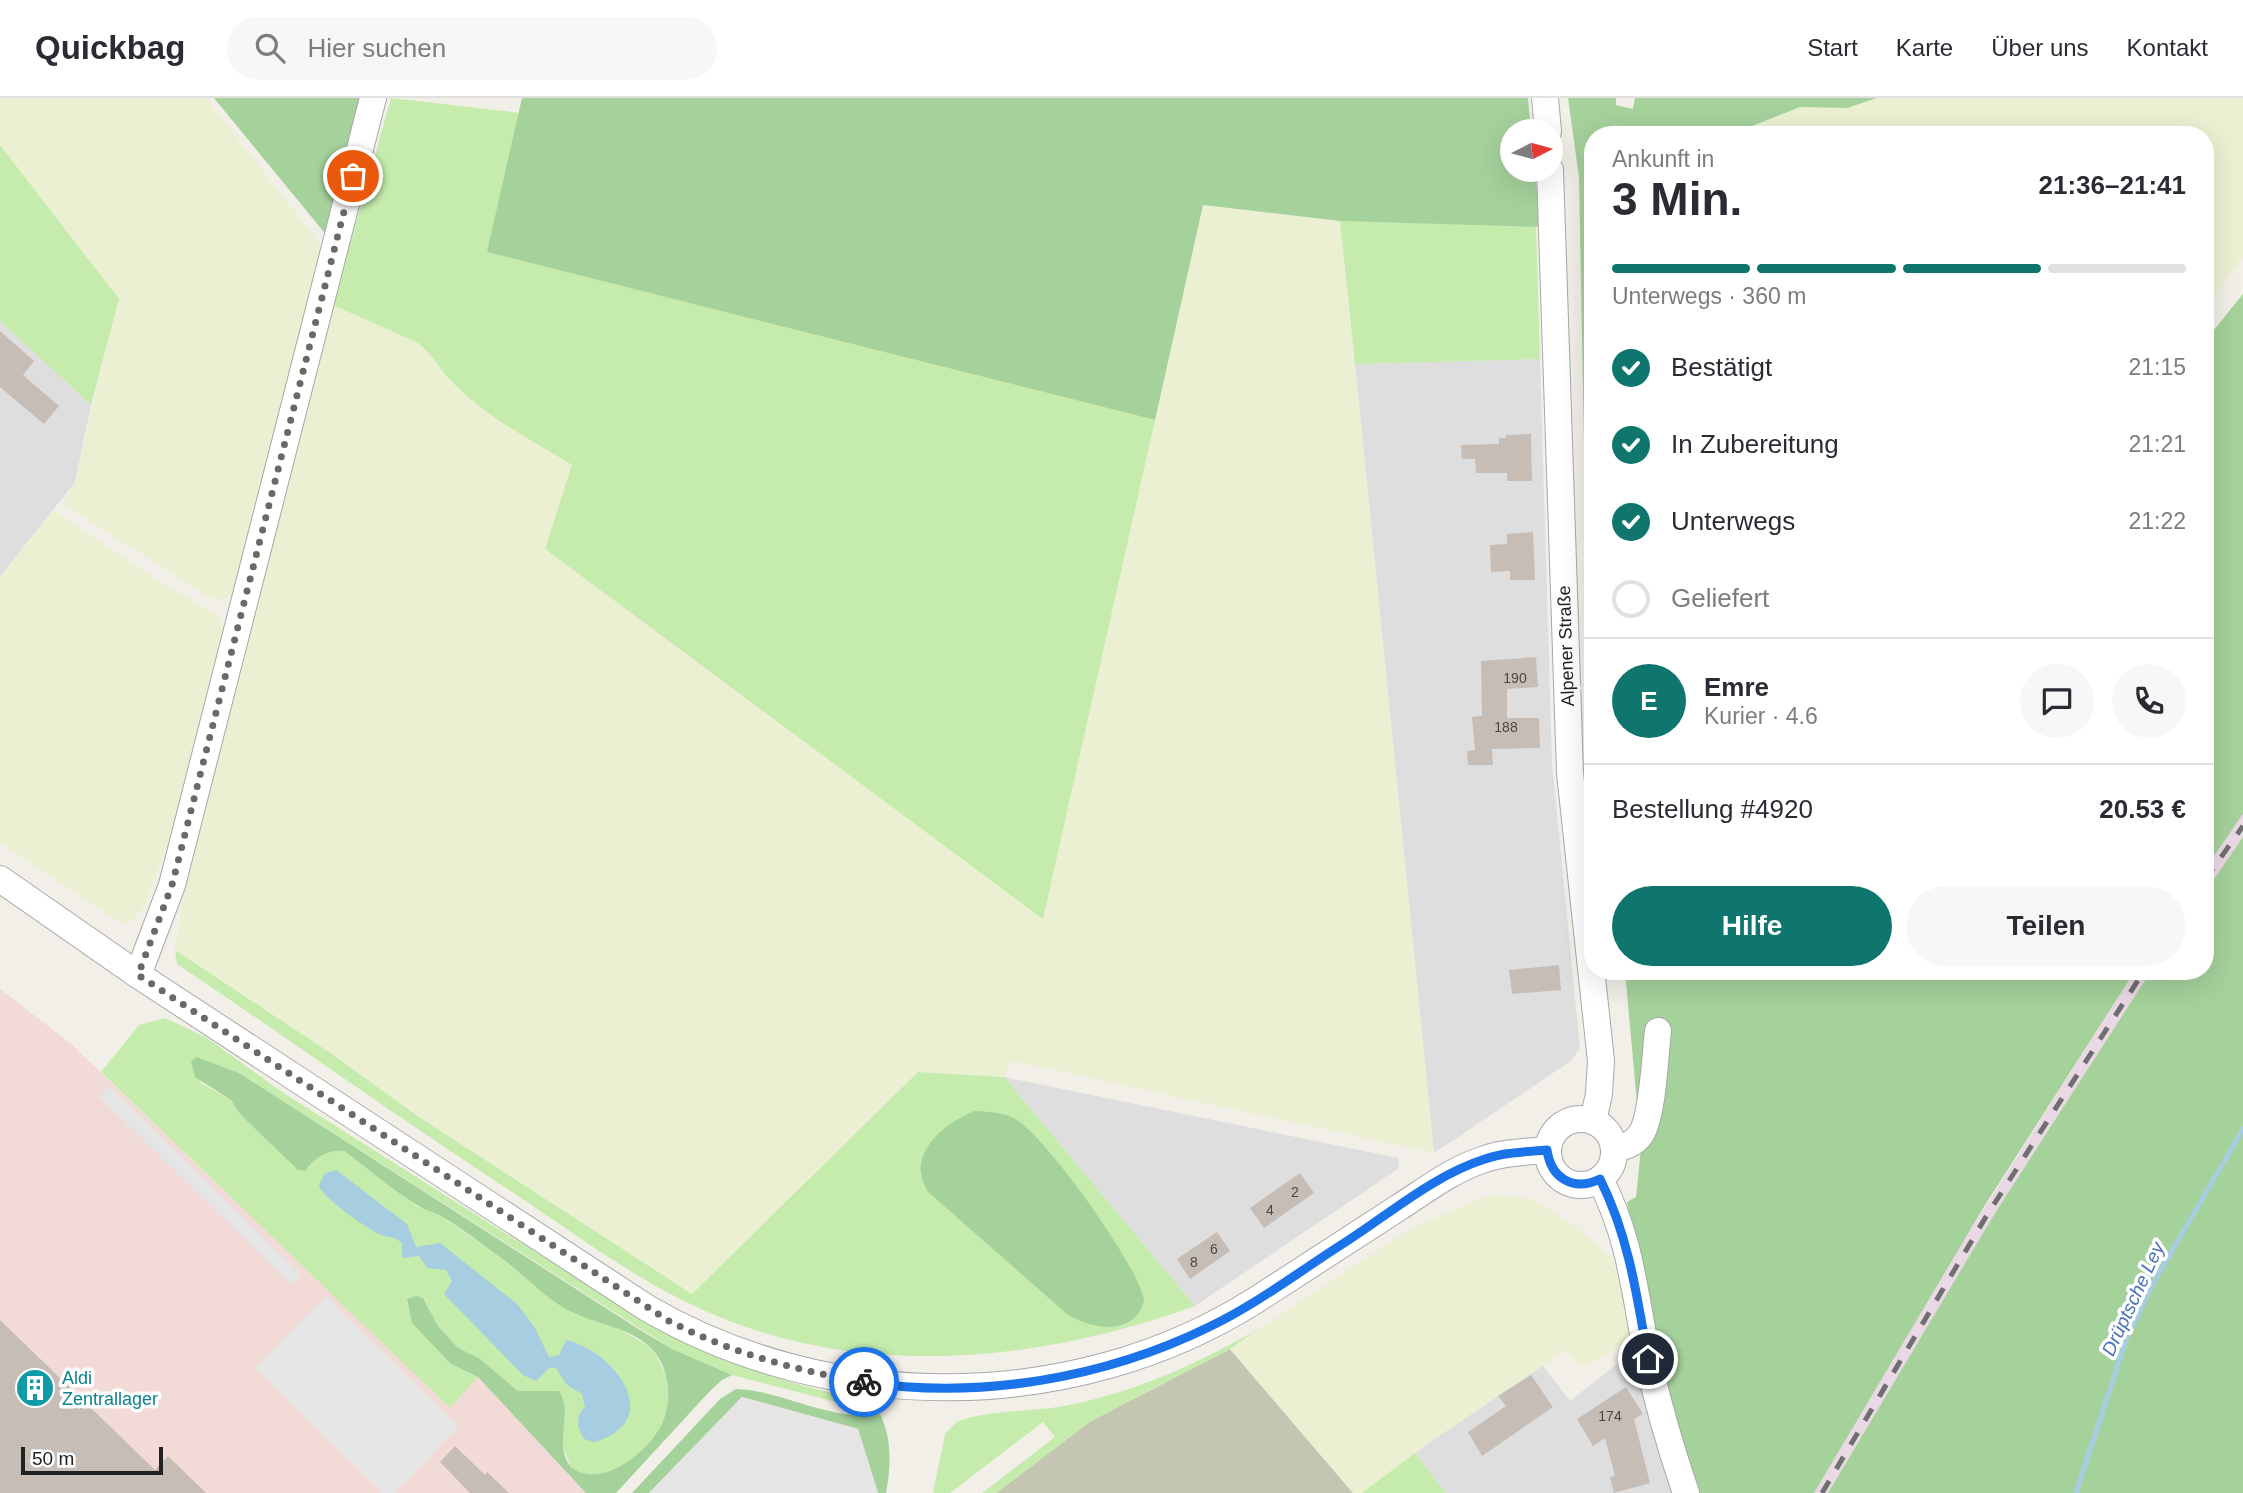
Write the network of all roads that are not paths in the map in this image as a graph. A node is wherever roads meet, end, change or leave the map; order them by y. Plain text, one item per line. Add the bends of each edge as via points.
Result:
1 (373, 98) edge
2 (1545, 98) edge
3 (1547, 119) edge
4 (1550, 182) edge
5 (0, 879) edge
6 (1584, 903) edge
7 (138, 975) junction
8 (1592, 980) edge
9 (1658, 1031) dead end
10 (1593, 1121) junction
11 (1614, 1148) junction
12 (1547, 1150) junction
13 (1600, 1179) junction
14 (1686, 1493) edge

1 - 7 street via 172,885
2 - 3 street
4 - 6 street, Alpener Straße via 1570,773
5 - 7 street
7 - 12 street via 669,1321 759,1359 891,1385 1006,1385 1070,1374 1157,1349 1235,1313 1455,1171 1500,1155
8 - 10 street, Alpener Straße via 1601,1060
9 - 11 street via 1647,1120 1634,1142
10 - 11 street via 1607,1132
10 - 12 street via 1562,1124
11 - 13 street via 1611,1166
12 - 13 street via 1553,1171 1570,1184
13 - 14 street via 1630,1255 1650,1369

